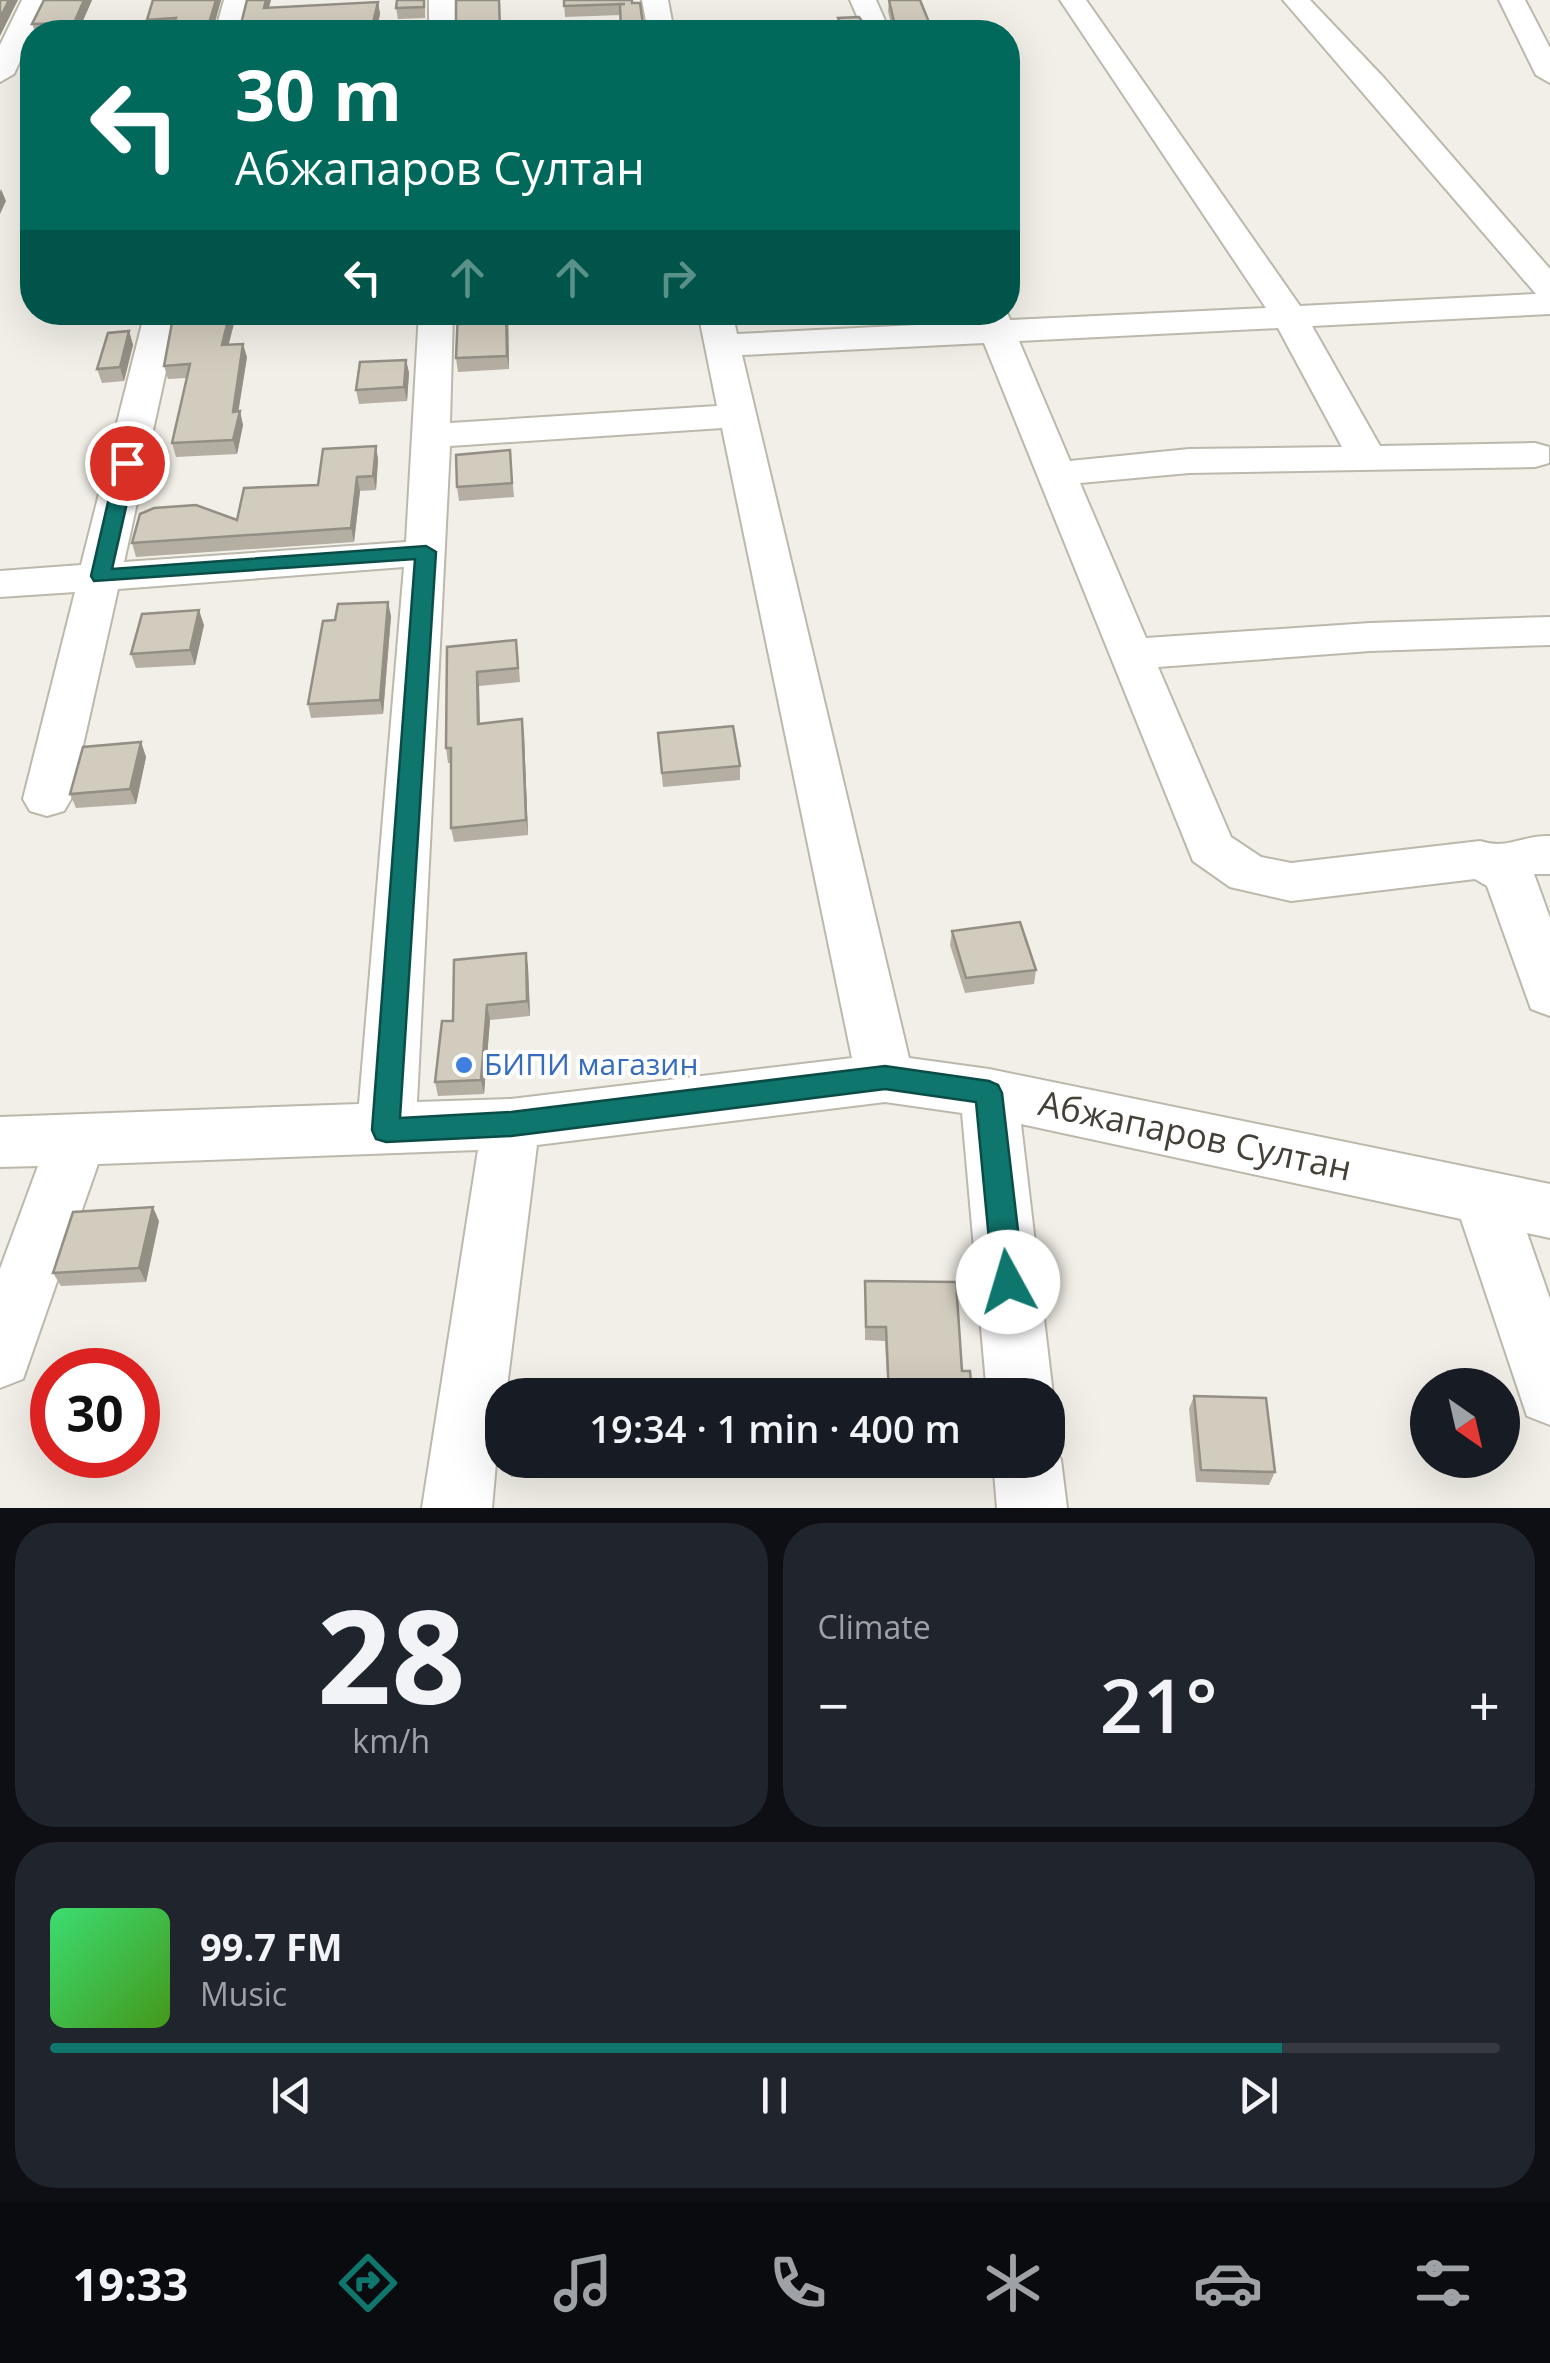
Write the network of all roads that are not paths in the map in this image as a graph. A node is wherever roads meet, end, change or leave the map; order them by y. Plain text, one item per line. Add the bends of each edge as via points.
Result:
1 (1073, 0) edge
2 (1296, 0) edge
3 (1512, 0) edge
4 (20, 33) edge
5 (0, 74) edge
6 (1550, 75) edge
7 (1550, 290) edge
8 (1550, 304) edge
9 (1288, 314) junction
10 (1020, 320) edge
11 (159, 325) edge
12 (436, 325) edge
13 (856, 325) edge
14 (995, 325) edge
15 (719, 329) edge
16 (736, 416) junction
17 (432, 436) junction
18 (1535, 455) dead end
19 (1367, 457) junction
20 (1056, 474) junction
21 (426, 552) junction
22 (101, 576) junction
23 (0, 584) edge
24 (1550, 630) edge
25 (1130, 654) junction
26 (47, 798) dead end
27 (1550, 855) edge
28 (1497, 868) junction
29 (1550, 994) edge
30 (885, 1078) junction
31 (989, 1093) junction
32 (511, 1124) junction
33 (386, 1130) junction
34 (77, 1139) junction
35 (0, 1142) edge
36 (1484, 1197) junction
37 (1550, 1211) edge
38 (0, 1357) edge
39 (1018, 1378) edge
40 (1550, 1393) edge
41 (1029, 1478) edge
42 (457, 1508) edge
43 (1032, 1508) edge

1 - 9 street
2 - 7 street
3 - 6 street
4 - 5 street
8 - 9 street
9 - 10 street
9 - 19 street
11 - 22 street
12 - 17 street
13 - 15 street
14 - 20 street
15 - 16 street
16 - 17 street
16 - 30 street
17 - 21 street
18 - 19 street
19 - 20 street via 1190,461
20 - 25 street
21 - 22 street
21 - 33 street
22 - 23 street
22 - 26 street
24 - 25 street
25 - 28 street via 1211,848 1248,874 1291,882 1480,860
27 - 28 street
28 - 29 street via 1509,874
30 - 31 street, Абжапаров Султан
30 - 32 street, Абжапаров Султан
31 - 36 street, Абжапаров Султан
31 - 39 street
32 - 33 street, Абжапаров Султан
32 - 42 street
33 - 34 street, Абжапаров Султан
34 - 35 street, Абжапаров Султан
34 - 38 street
36 - 37 street, Абжапаров Султан
36 - 40 street
41 - 43 street

